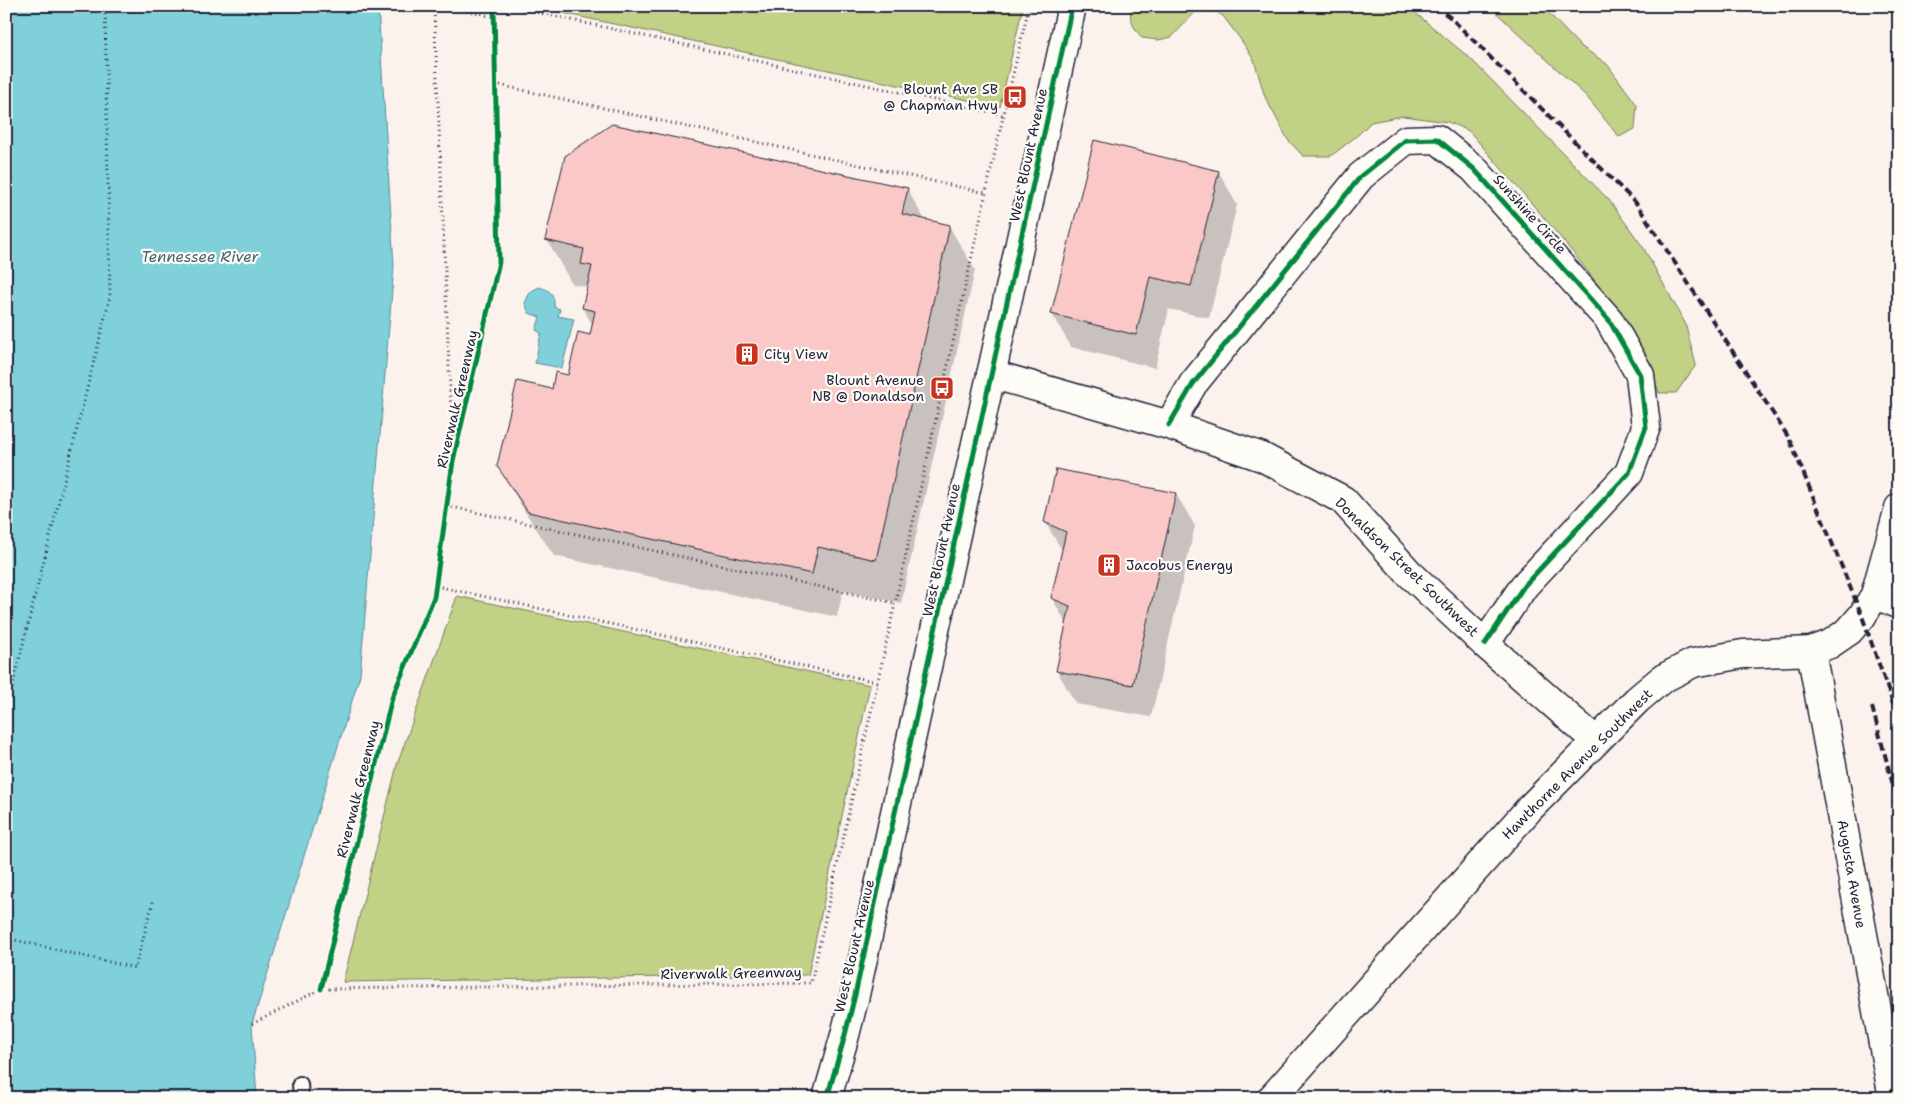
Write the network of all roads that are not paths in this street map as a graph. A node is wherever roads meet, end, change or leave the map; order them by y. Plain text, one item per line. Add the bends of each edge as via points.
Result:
1 (1072, 6) edge
2 (991, 374) junction
3 (1169, 424) junction
4 (1899, 508) edge
5 (1887, 600) edge
6 (1485, 644) junction
7 (1812, 651) junction
8 (1596, 741) junction
9 (827, 1098) edge
10 (1272, 1098) edge
11 (1893, 1098) edge

1 - 2 street, West Blount Avenue
2 - 3 street, Donaldson Street Southwest
2 - 9 street, West Blount Avenue via 846,1035
3 - 6 street, Donaldson Street Southwest via 1262,456 1342,500 1408,572
3 - 6 street, Sunshine Circle via 1193,384 1361,176 1406,140 1437,139 1474,169 1609,320 1640,375 1646,427 1630,474 1524,586
4 - 5 street, Hawthorne Avenue Southwest
5 - 7 street, Hawthorne Avenue Southwest via 1862,616 1849,631 1830,644
6 - 8 street, Donaldson Street Southwest
7 - 8 street, Hawthorne Avenue Southwest via 1743,654 1693,663 1656,684
7 - 11 street, Augusta Avenue
8 - 10 street, Hawthorne Avenue Southwest via 1530,808

